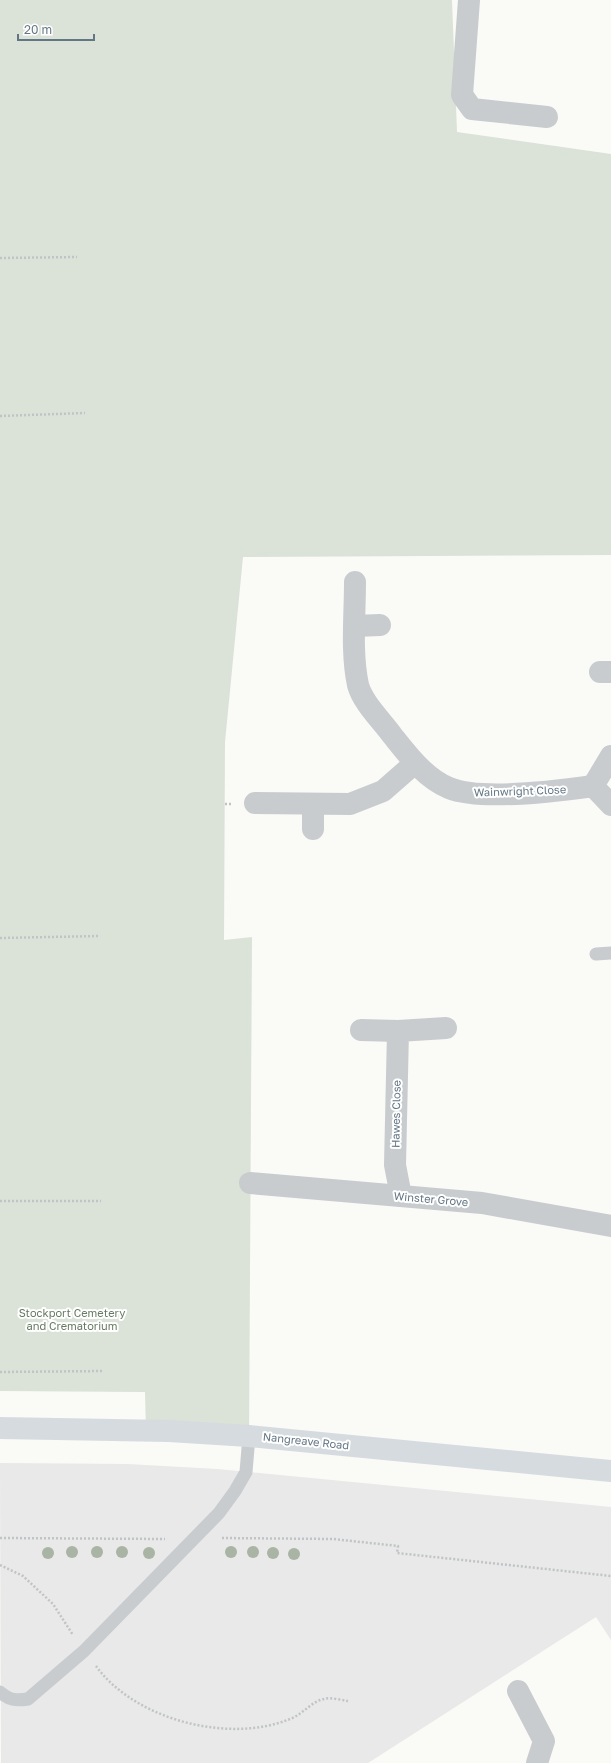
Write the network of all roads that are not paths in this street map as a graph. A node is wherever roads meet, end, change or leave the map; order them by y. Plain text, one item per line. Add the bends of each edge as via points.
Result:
1 (469, 0) edge
2 (546, 117) dead end
3 (355, 582) dead end
4 (380, 625) dead end
5 (355, 626) junction
6 (611, 756) edge
7 (415, 763) junction
8 (593, 786) junction
9 (255, 803) dead end
10 (313, 804) junction
11 (611, 805) edge
12 (313, 829) dead end
13 (611, 953) edge
14 (596, 954) dead end
15 (446, 1028) dead end
16 (361, 1030) dead end
17 (398, 1031) junction
18 (250, 1183) dead end
19 (401, 1196) junction
20 (611, 1226) edge
21 (0, 1428) edge
22 (249, 1436) junction
23 (611, 1471) edge
24 (518, 1691) dead end
25 (0, 1692) edge
26 (537, 1763) edge

1 - 2 street via 462,95 472,108
3 - 5 street, Wainwright Close
4 - 5 street
5 - 7 street, Wainwright Close via 355,670 359,687 369,706
6 - 8 street
7 - 8 street, Wainwright Close via 449,788 466,792 552,792
7 - 10 street via 383,791 366,799 350,804
8 - 11 street
9 - 10 street
10 - 12 street
13 - 14 lane
15 - 17 street
16 - 17 street
17 - 19 street, Hawes Close via 395,1165
18 - 19 street, Winster Grove
19 - 20 street, Winster Grove via 482,1203
21 - 22 main road, Nangreave Road via 169,1431
22 - 23 main road, Nangreave Road
22 - 25 lane via 246,1472 236,1491 195,1539 84,1651 28,1699 17,1701 7,1698
24 - 26 street via 544,1740

